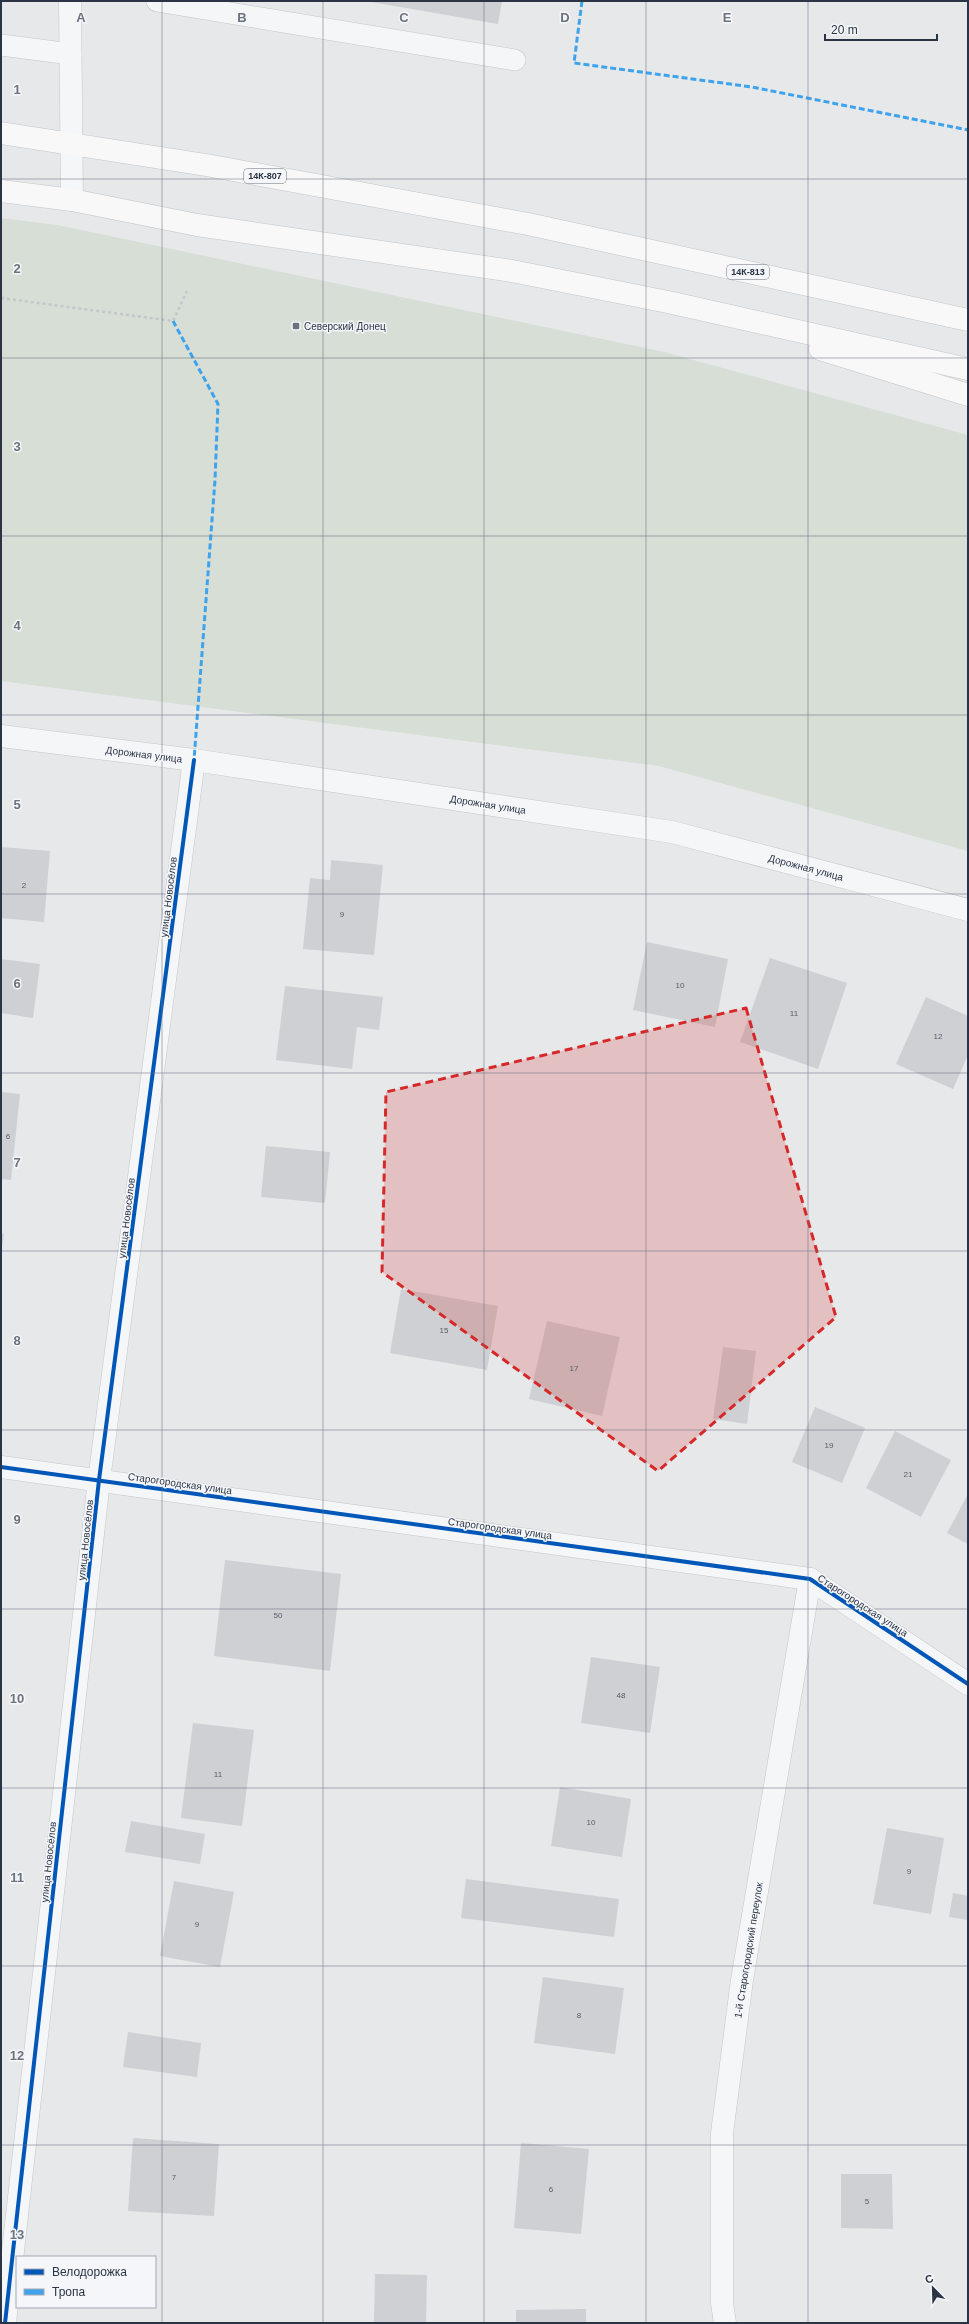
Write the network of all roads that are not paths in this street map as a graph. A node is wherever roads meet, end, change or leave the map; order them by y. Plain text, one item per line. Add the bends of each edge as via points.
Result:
1 (70, 1) edge
2 (158, 1) edge
3 (1, 45) edge
4 (70, 54) junction
5 (515, 60) dead end
6 (1, 133) edge
7 (73, 144) junction
8 (1, 191) edge
9 (72, 200) junction
10 (528, 224) joint
11 (668, 302) junction
12 (968, 320) edge
13 (968, 368) edge
14 (968, 395) edge
15 (1, 736) edge
16 (194, 760) junction
17 (968, 910) edge
18 (1, 1466) edge
19 (100, 1480) junction
20 (810, 1580) junction
21 (968, 1684) edge
22 (4, 2323) edge
23 (725, 2323) edge

1 - 4 street
2 - 5 lane
3 - 4 lane
4 - 7 street
6 - 7 main road, 14К-807
7 - 9 street
7 - 10 main road, 14К-807 via 206,165
8 - 9 main road
9 - 11 main road via 197,225 512,271
10 - 12 main road, 14К-813
11 - 13 main road
11 - 14 main road
15 - 16 street, Дорожная улица
16 - 17 street, Дорожная улица via 672,832
16 - 19 street, улица Новосёлов
18 - 19 street, Старогородская улица
19 - 20 street, Старогородская улица
19 - 22 street, улица Новосёлов
20 - 21 street, Старогородская улица
20 - 23 street, 1-й Старогородский переулок via 742,1980 722,2133 722,2303

